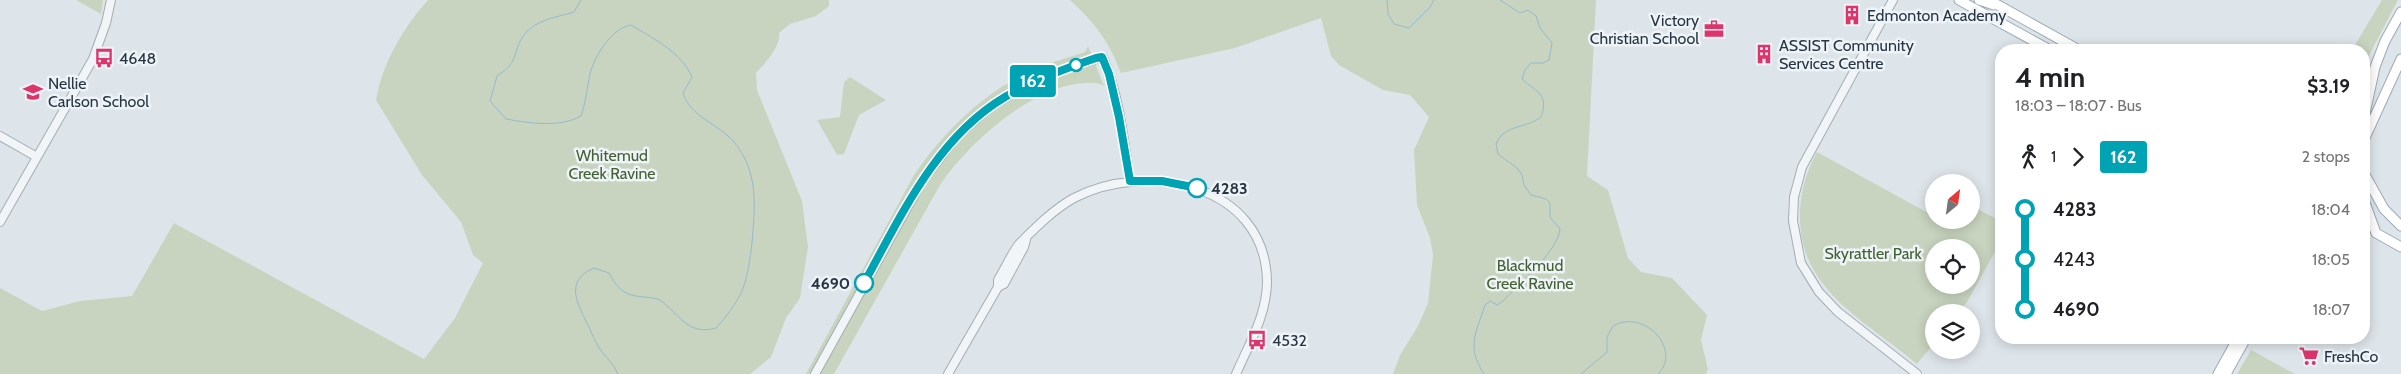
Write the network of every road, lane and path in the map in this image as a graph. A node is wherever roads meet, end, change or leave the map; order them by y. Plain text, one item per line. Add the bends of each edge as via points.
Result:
1 (111, 0) edge
2 (1894, 0) edge
3 (1959, 0) edge
4 (1979, 0) edge
5 (1989, 0) edge
6 (2004, 8) junction
7 (2401, 12) edge
8 (2039, 44) edge
9 (2068, 44) edge
10 (2401, 59) edge
11 (2370, 90) edge
12 (2370, 127) edge
13 (0, 136) edge
14 (37, 157) junction
15 (1130, 181) junction
16 (2370, 184) edge
17 (2370, 217) edge
18 (0, 222) edge
19 (2401, 226) edge
20 (2380, 235) junction
21 (2401, 241) edge
22 (2401, 247) edge
23 (2235, 344) edge
24 (2243, 344) edge
25 (815, 374) edge
26 (948, 374) edge
27 (1236, 374) edge
28 (1917, 374) edge
29 (2218, 374) edge
30 (2226, 374) edge

1 - 14 street via 93,59
2 - 28 street via 1802,166 1794,197 1793,221 1801,263 1819,292 1838,312
3 - 8 main road
4 - 6 main road
5 - 6 main road
6 - 9 main road
7 - 11 main road via 2385,41
10 - 12 main road
13 - 14 street
14 - 18 street
15 - 25 street via 1117,108 1102,57 1030,83 990,107 958,135 922,181
15 - 26 street via 1099,187 1073,199 1045,219 1019,244
15 - 27 street via 1162,181 1197,188 1219,199 1240,217 1258,244 1266,281 1262,314
16 - 19 main road via 2384,209
17 - 20 main road via 2376,233
20 - 21 main road via 2385,233
20 - 22 main road
23 - 29 main road
24 - 30 main road

